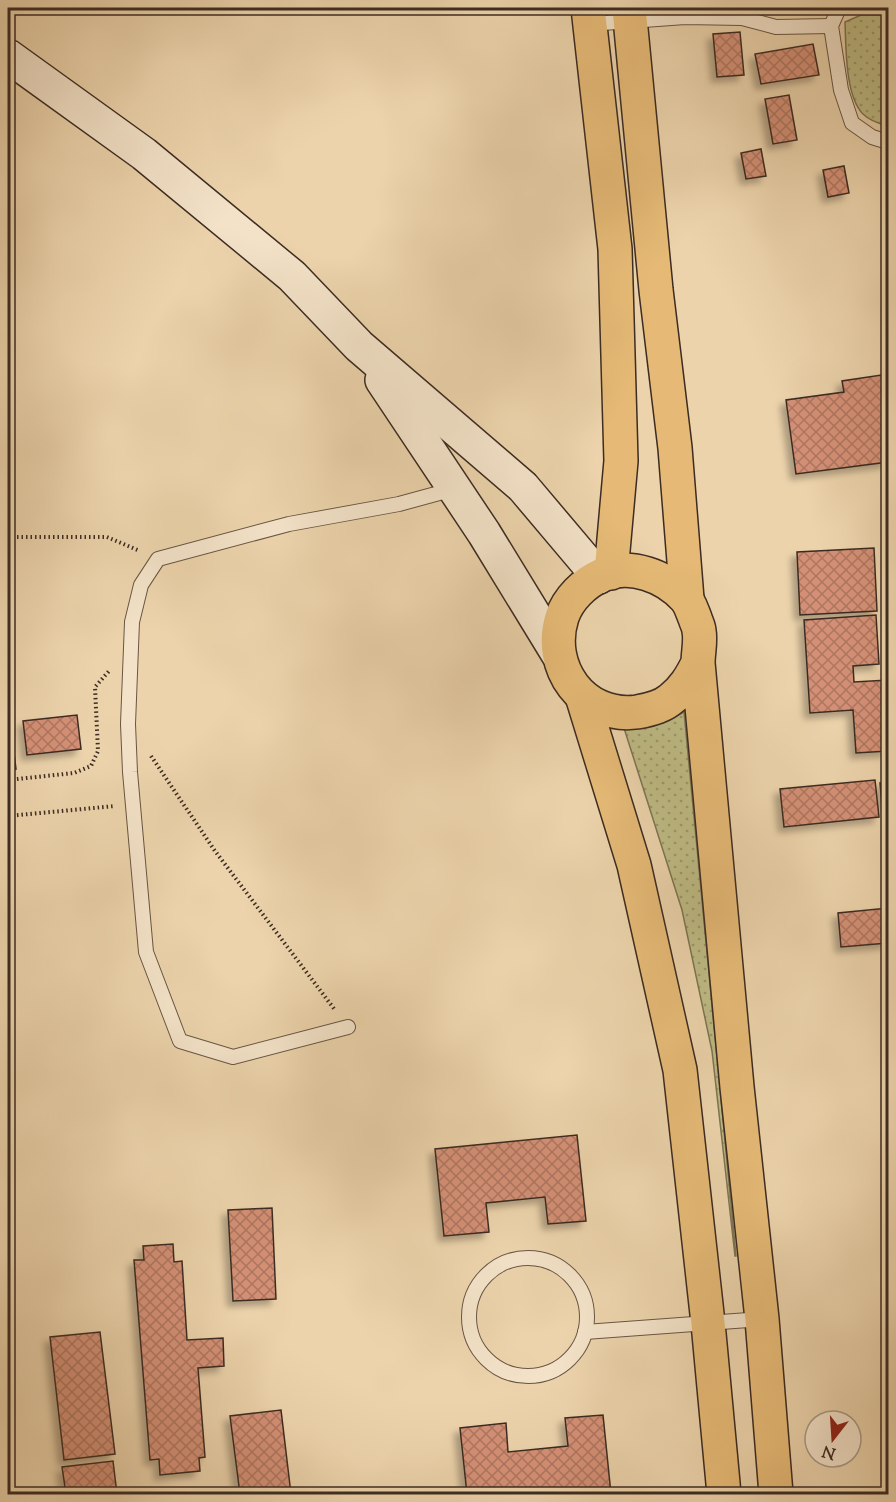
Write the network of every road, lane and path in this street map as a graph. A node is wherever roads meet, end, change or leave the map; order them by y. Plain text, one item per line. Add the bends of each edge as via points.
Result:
1 (839, 8) edge
2 (629, 15) edge
3 (588, 16) edge
4 (831, 26) junction
5 (8, 56) edge
6 (888, 142) edge
7 (359, 346) junction
8 (454, 489) junction
9 (8, 537) edge
10 (158, 559) junction
11 (605, 575) junction
12 (687, 599) junction
13 (131, 645) junction
14 (558, 654) junction
15 (698, 663) junction
16 (582, 696) junction
17 (128, 724) junction
18 (8, 780) edge
19 (133, 805) junction
20 (8, 816) edge
21 (348, 1027) joint
22 (762, 1319) junction
23 (708, 1323) junction
24 (585, 1332) junction
25 (724, 1494) edge
26 (776, 1494) edge

1 - 4 lane
2 - 3 lane
2 - 4 lane via 742,18 776,27
2 - 12 highway
3 - 11 highway via 615,249 621,461
4 - 6 lane via 841,90 852,123 872,137
5 - 7 street via 163,169 292,276
7 - 8 street
7 - 11 street via 523,486
8 - 10 lane via 399,504 290,524
8 - 14 street
9 - 10 path via 107,537
10 - 13 lane via 141,585
11 - 12 highway via 639,571 665,580
11 - 14 highway via 579,590 565,608 558,631
12 - 15 highway via 699,630
13 - 17 lane
13 - 18 path via 95,687 98,751 91,766 74,772
14 - 16 highway via 566,677
15 - 16 highway via 687,684 670,700 649,710 614,711
15 - 22 highway
16 - 23 highway via 634,865 680,1070
17 - 19 lane
17 - 21 path via 215,851
19 - 20 path
19 - 21 lane via 146,952 180,1041 233,1057
22 - 23 lane
22 - 26 highway
23 - 24 lane
23 - 25 highway
24 - 24 lane via 568,1361 551,1371 532,1376 513,1374 481,1352 472,1335 472,1298 481,1281 495,1268 513,1260 551,1262 568,1273 580,1288 587,1307

